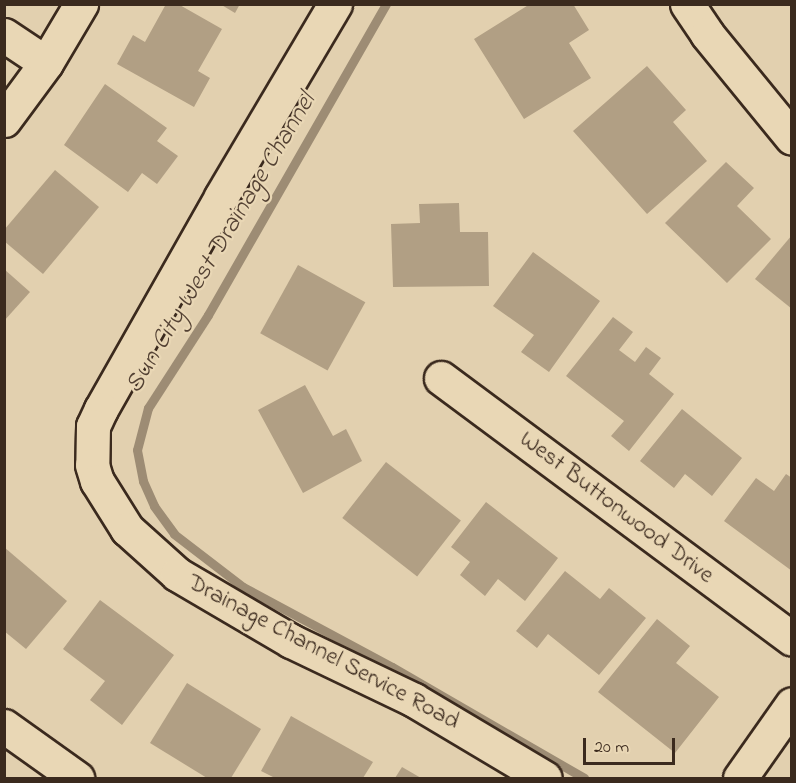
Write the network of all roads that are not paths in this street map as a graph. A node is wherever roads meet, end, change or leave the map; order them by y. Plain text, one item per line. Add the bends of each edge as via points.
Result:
1 (81, 4) edge
2 (334, 4) edge
3 (687, 4) edge
4 (4, 35) edge
5 (46, 63) junction
6 (4, 120) edge
7 (792, 138) edge
8 (441, 378) dead end
9 (792, 639) edge
10 (792, 704) edge
11 (4, 726) edge
12 (78, 778) edge
13 (545, 778) edge
14 (740, 778) edge

1 - 5 street
2 - 13 street, Drainage Channel Service Road via 101,410 93,426 92,465 97,481 127,529 177,574 291,641 414,700
3 - 7 street
4 - 5 street
5 - 6 street
8 - 9 street, West Buttonwood Drive
10 - 14 street
11 - 12 street

